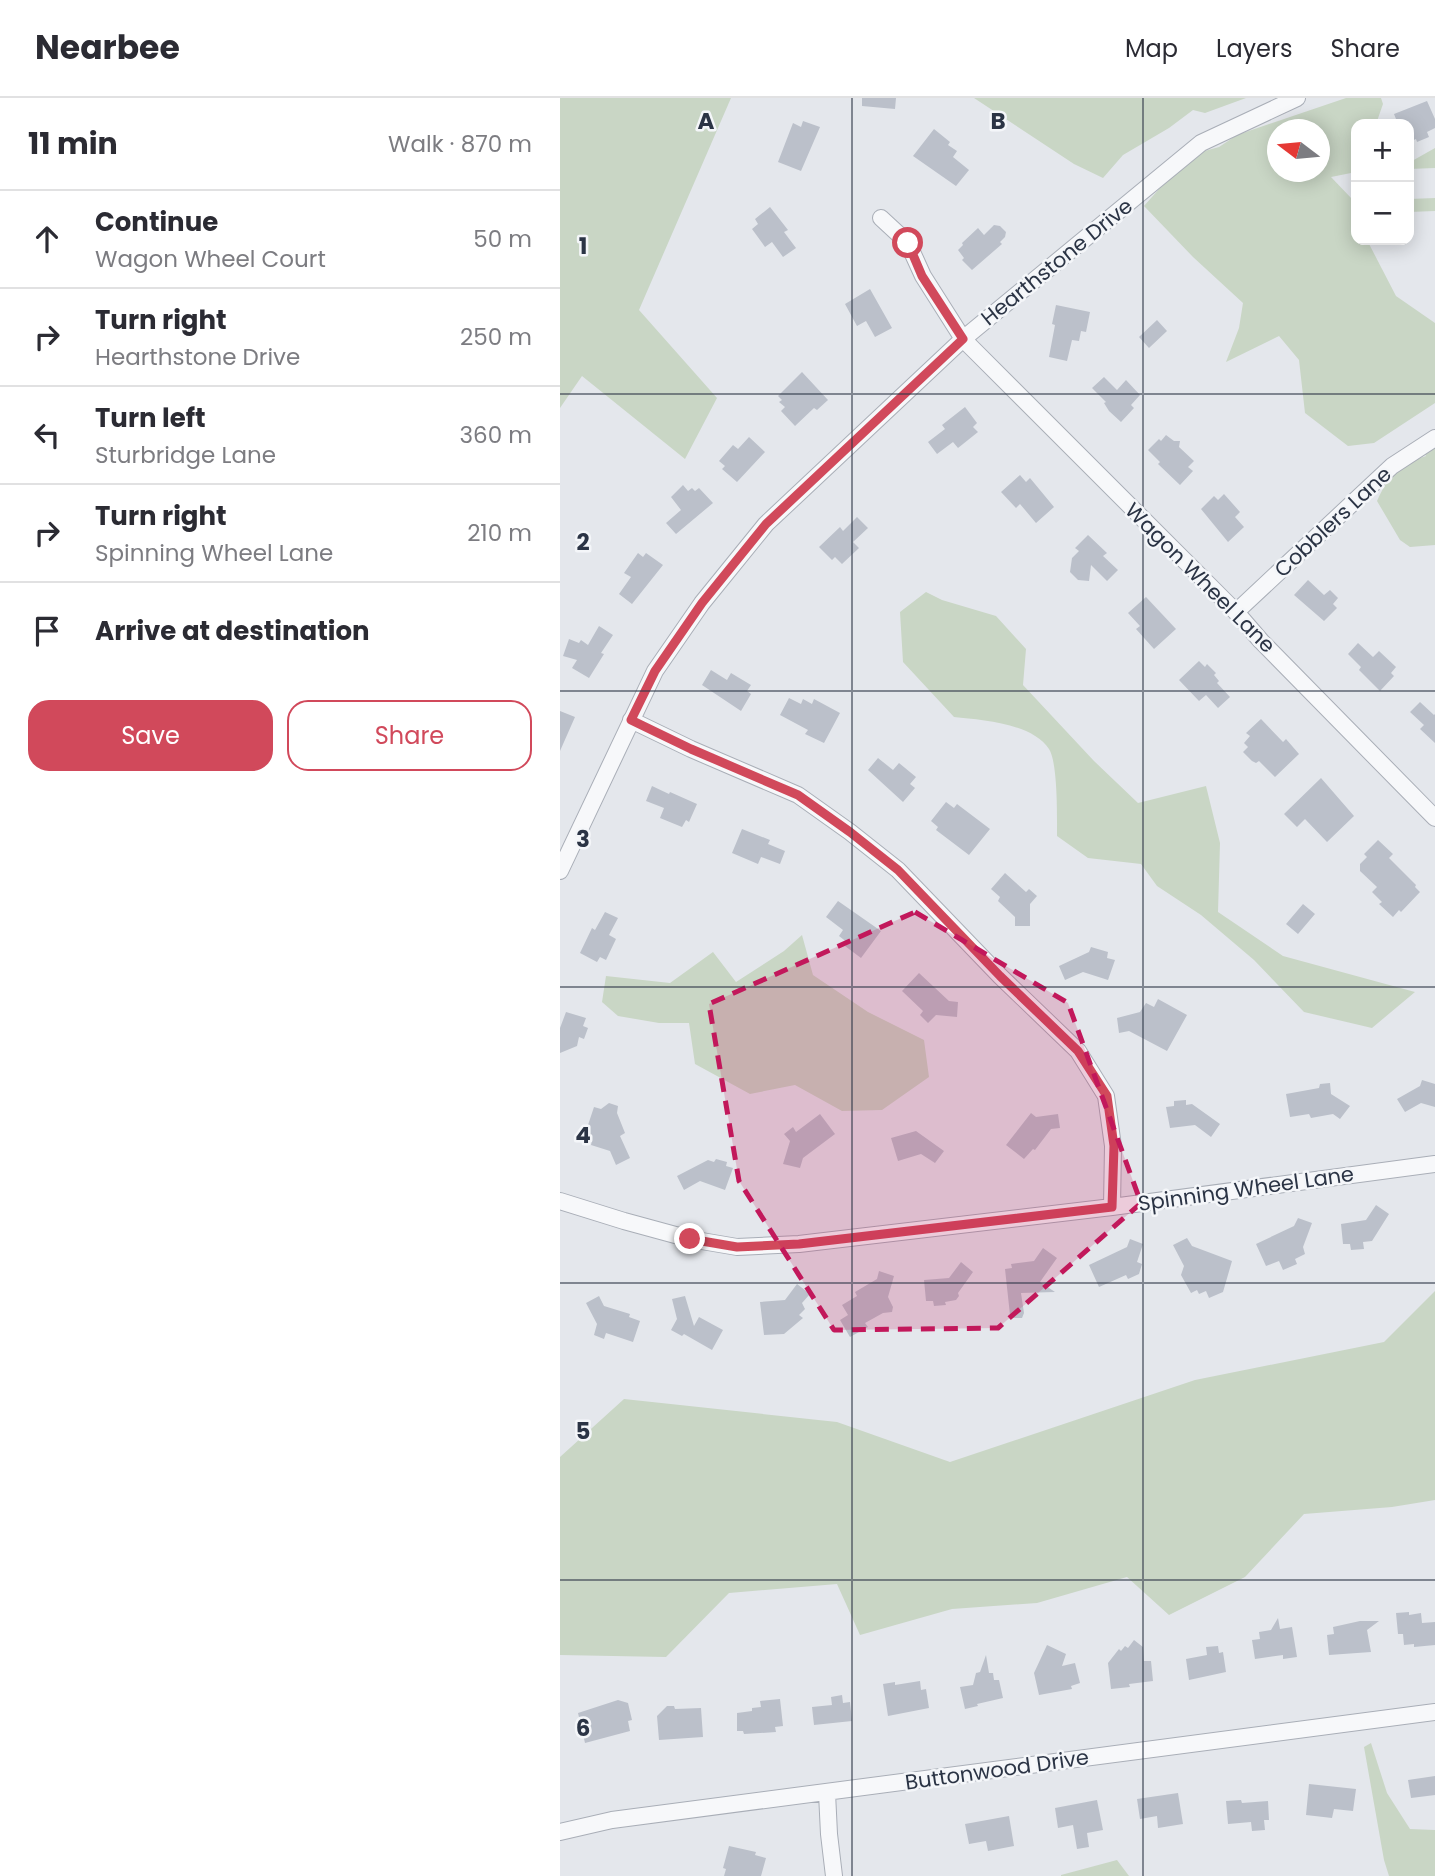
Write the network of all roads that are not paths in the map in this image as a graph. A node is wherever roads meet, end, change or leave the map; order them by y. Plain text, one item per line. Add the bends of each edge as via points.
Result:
1 (1297, 98) edge
2 (881, 218) dead end
3 (963, 339) junction
4 (1435, 438) edge
5 (1236, 612) junction
6 (631, 720) junction
7 (1435, 818) edge
8 (560, 871) edge
9 (1435, 1164) edge
10 (560, 1201) edge
11 (1112, 1207) junction
12 (1435, 1712) edge
13 (827, 1793) junction
14 (560, 1832) edge
15 (834, 1876) edge

1 - 3 street, Hearthstone Drive via 1201,143
2 - 3 street, Wagon Wheel Lane via 908,243 922,276
3 - 5 street, Wagon Wheel Lane
3 - 6 street, Hearthstone Drive via 766,524 655,671
4 - 5 street, Cobblers Lane via 1392,466
5 - 7 street, Wagon Wheel Lane
6 - 8 street, Hearthstone Drive
6 - 11 street via 798,795 850,832 898,870 1078,1051 1107,1096 1114,1146
9 - 11 street, Spinning Wheel Lane
10 - 11 street, Spinning Wheel Lane via 690,1239 737,1247 799,1244
12 - 13 street, Buttonwood Drive
13 - 14 street, Buttonwood Drive via 612,1820
13 - 15 street

